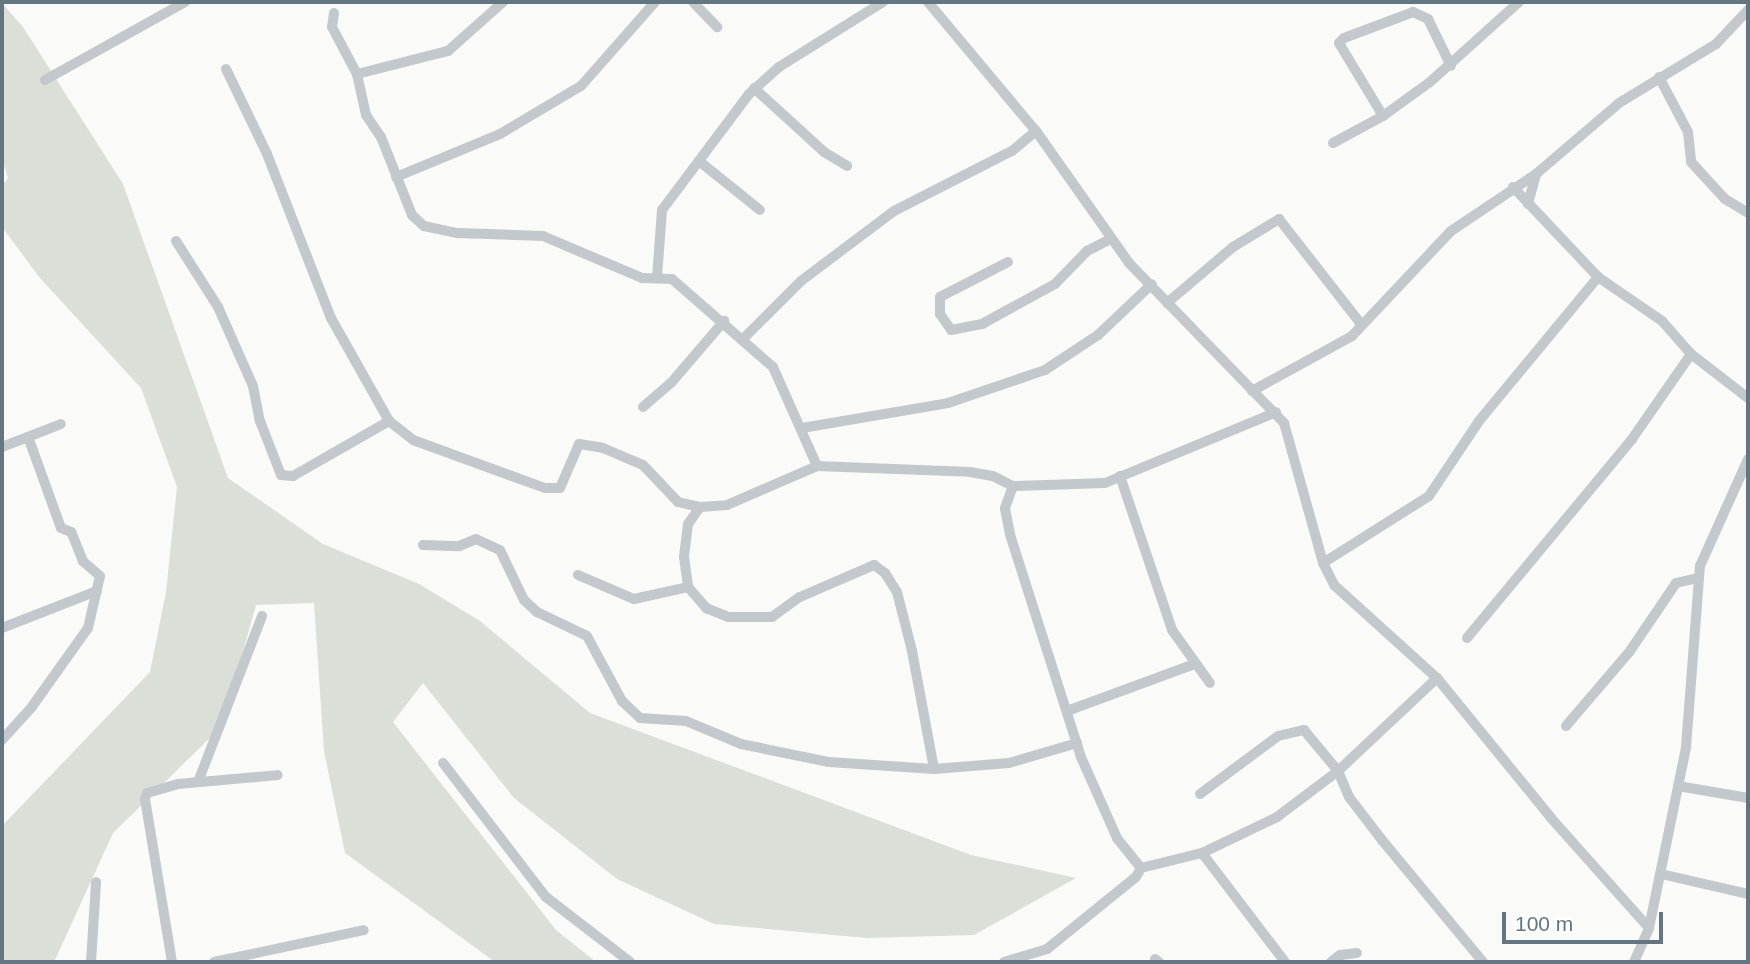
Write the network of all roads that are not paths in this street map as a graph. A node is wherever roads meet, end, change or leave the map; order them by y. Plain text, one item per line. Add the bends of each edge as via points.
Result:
1 (186, 2) edge
2 (503, 2) edge
3 (655, 2) edge
4 (692, 2) edge
5 (883, 2) edge
6 (928, 2) edge
7 (1519, 2) edge
8 (1748, 10) edge
9 (334, 13) dead end
10 (717, 27) dead end
11 (1451, 66) junction
12 (226, 69) dead end
13 (357, 74) junction
14 (1659, 77) junction
15 (45, 80) dead end
16 (754, 88) junction
17 (1383, 116) junction
18 (1035, 131) junction
19 (1333, 143) dead end
20 (699, 161) junction
21 (847, 166) dead end
22 (1536, 174) junction
23 (396, 177) junction
24 (1513, 187) junction
25 (1528, 204) junction
26 (760, 210) dead end
27 (1748, 213) edge
28 (1111, 239) junction
29 (176, 241) dead end
30 (1008, 262) dead end
31 (657, 277) junction
32 (1598, 277) junction
33 (1152, 284) junction
34 (1167, 303) junction
35 (724, 321) junction
36 (1362, 324) junction
37 (744, 338) junction
38 (1691, 354) junction
39 (1252, 391) junction
40 (1748, 398) edge
41 (643, 407) dead end
42 (1276, 412) junction
43 (389, 421) junction
44 (61, 424) dead end
45 (803, 428) junction
46 (28, 437) junction
47 (2, 447) edge
48 (1748, 459) edge
49 (817, 466) junction
50 (1120, 476) junction
51 (1013, 486) junction
52 (700, 507) junction
53 (424, 545) dead end
54 (1323, 563) junction
55 (578, 575) dead end
56 (1698, 578) junction
57 (688, 587) junction
58 (97, 591) junction
59 (262, 616) dead end
60 (2, 628) edge
61 (1467, 638) dead end
62 (1195, 664) junction
63 (1437, 678) junction
64 (1210, 683) dead end
65 (1067, 711) junction
66 (1566, 726) dead end
67 (2, 740) edge
68 (1077, 743) junction
69 (443, 764) dead end
70 (934, 769) junction
71 (1338, 771) junction
72 (278, 775) dead end
73 (198, 782) junction
74 (1678, 786) junction
75 (1200, 794) dead end
76 (1748, 798) edge
77 (1202, 853) junction
78 (1141, 868) junction
79 (1661, 874) junction
80 (96, 881) dead end
81 (1748, 894) edge
82 (1649, 928) junction
83 (364, 930) dead end
84 (1357, 953) dead end
85 (1635, 960) edge
86 (91, 962) edge
87 (172, 962) edge
88 (214, 962) edge
89 (630, 962) edge
90 (1004, 962) edge
91 (1285, 962) edge
92 (1331, 962) edge
93 (1483, 962) edge
94 (1649, 962) edge

1 - 15 street
2 - 13 street via 448,51
3 - 23 street via 581,86 500,134
4 - 10 street
5 - 16 street via 779,67
6 - 18 street
7 - 11 street
8 - 14 street via 1716,44
9 - 13 street via 332,27
11 - 17 street
11 - 17 street via 1428,19 1413,12 1344,38 1339,43
12 - 43 street via 267,154 331,318
13 - 23 street via 366,115 381,137
14 - 22 street via 1619,103
14 - 27 street via 1688,132 1690,162 1725,199
16 - 20 street
16 - 21 street via 824,152
17 - 19 street
18 - 28 street
18 - 37 street via 1012,150 894,211 801,281
20 - 26 street
20 - 31 street via 662,210
22 - 24 street
22 - 25 street
23 - 31 street via 412,215 433,230 543,236 631,275
24 - 25 street
24 - 36 street via 1451,231
25 - 32 street
28 - 30 street via 1087,251 1055,284 982,324 951,330 940,314 940,297
28 - 33 street
29 - 43 street via 218,307 253,386 260,421 281,475 293,476
31 - 35 street via 673,279
32 - 38 street via 1662,321
32 - 54 street via 1479,421 1429,496
33 - 34 street
33 - 45 street via 1098,335 1045,370 948,403
34 - 36 street via 1233,247 1279,219
34 - 39 street
35 - 37 street
35 - 41 street via 671,383
36 - 39 street via 1344,341
37 - 45 street via 773,367
38 - 40 street
38 - 61 street via 1632,439
39 - 42 street
42 - 50 street
42 - 54 street via 1284,423
43 - 52 street via 413,440 545,488 560,488 579,444 603,448 643,465 678,502
44 - 46 street
45 - 49 street
46 - 47 street
46 - 58 street via 61,528 71,532 83,561 100,576
48 - 56 street via 1714,528
49 - 51 street via 970,472 993,475
49 - 52 street via 727,505
50 - 51 street via 1105,483
50 - 62 street via 1172,630
51 - 65 street via 1005,508 1010,534
52 - 57 street via 688,524
53 - 70 street via 459,546 476,539 500,550 524,600 537,612 587,636 622,701 640,718 686,721 741,744 829,762
54 - 63 street via 1334,585
55 - 57 street via 634,600
56 - 66 street via 1676,583 1630,651
56 - 74 street via 1691,698
57 - 70 street via 706,608 729,617 758,619 772,617 800,597 874,565 897,592
58 - 60 street
58 - 67 street via 88,628 31,708
59 - 73 street
62 - 64 street
62 - 65 street
63 - 71 street
63 - 82 street via 1551,818
65 - 68 street
68 - 70 street via 1009,763
68 - 78 street via 1117,838
69 - 89 street via 546,897
71 - 75 street via 1304,730 1278,736
71 - 77 street via 1269,822
71 - 93 street via 1357,808
72 - 73 street
73 - 87 street via 152,789 145,799
74 - 76 street
74 - 79 street
77 - 78 street
77 - 91 street
78 - 90 street via 1136,877 1047,949
79 - 81 street
79 - 82 street
80 - 86 street
82 - 85 street
83 - 88 street
84 - 92 street via 1340,955
85 - 94 street

